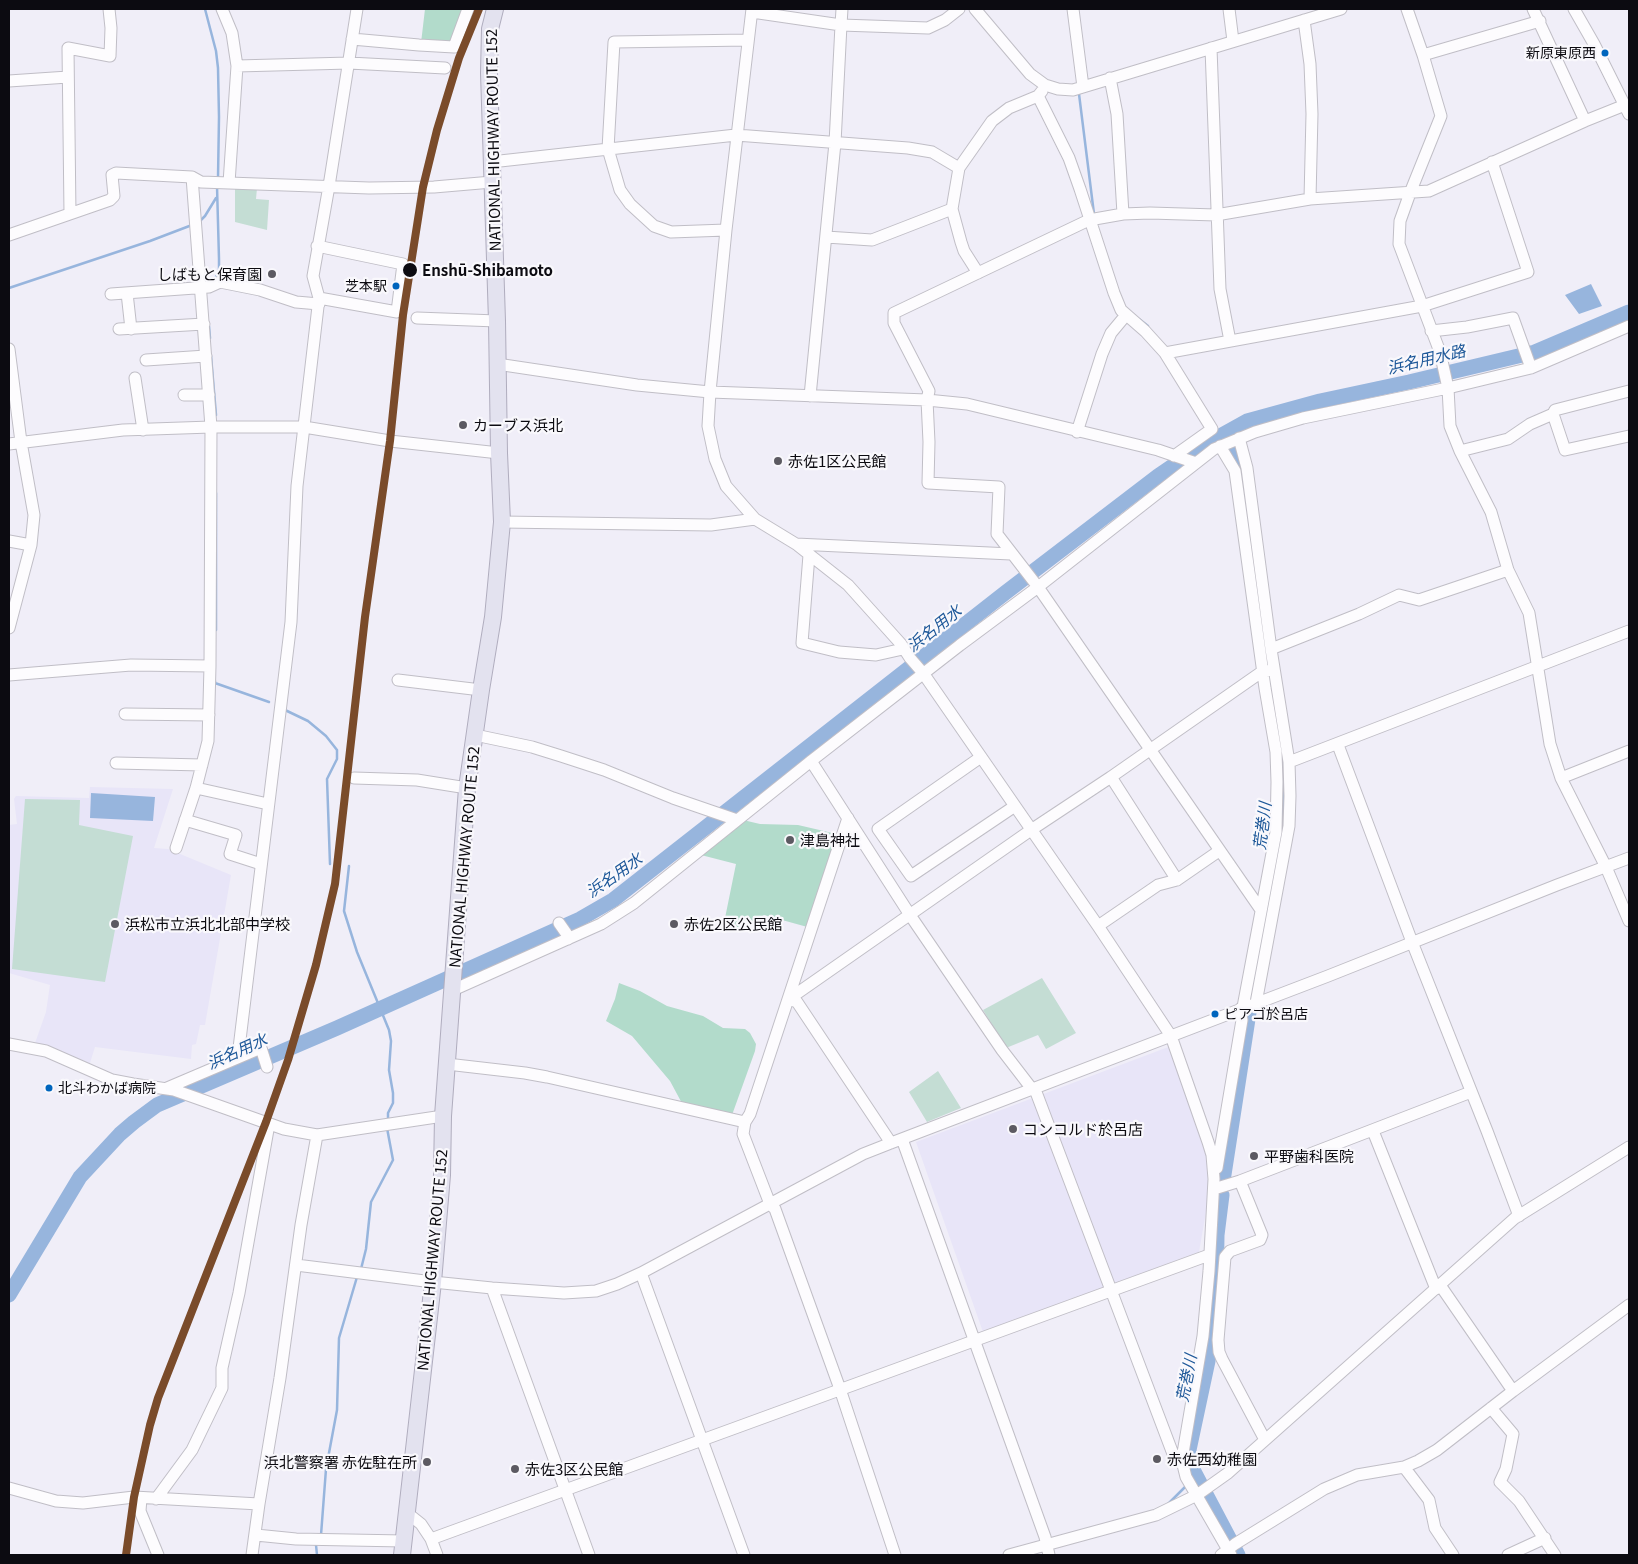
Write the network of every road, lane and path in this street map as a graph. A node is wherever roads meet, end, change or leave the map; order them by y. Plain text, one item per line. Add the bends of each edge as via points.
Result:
1 (109, 9) edge
2 (222, 9) edge
3 (357, 9) edge
4 (468, 9) edge
5 (495, 9) edge
6 (842, 9) edge
7 (959, 9) edge
8 (975, 9) edge
9 (1073, 9) edge
10 (1229, 9) edge
11 (1341, 9) edge
12 (1407, 9) edge
13 (1533, 9) edge
14 (1574, 9) edge
15 (752, 10) edge
16 (1304, 20) junction
17 (1540, 21) junction
18 (842, 25) junction
19 (352, 39) junction
20 (748, 40) junction
21 (1233, 41) junction
22 (1211, 48) junction
23 (1423, 55) junction
24 (349, 63) junction
25 (237, 66) junction
26 (445, 68) dead end
27 (68, 77) junction
28 (1110, 78) junction
29 (9, 81) edge
30 (1046, 85) junction
31 (1082, 87) junction
32 (1038, 96) junction
33 (1627, 110) edge
34 (1585, 121) junction
35 (736, 135) junction
36 (835, 143) junction
37 (608, 149) junction
38 (491, 162) junction
39 (1492, 162) junction
40 (960, 168) junction
41 (192, 178) junction
42 (492, 182) junction
43 (227, 183) junction
44 (329, 186) junction
45 (1410, 193) junction
46 (1310, 199) junction
47 (952, 209) junction
48 (70, 214) junction
49 (1123, 214) junction
50 (1216, 215) junction
51 (1089, 220) junction
52 (726, 230) junction
53 (9, 235) edge
54 (826, 237) junction
55 (317, 246) junction
56 (978, 273) junction
57 (204, 287) junction
58 (127, 293) junction
59 (111, 294) dead end
60 (319, 301) junction
61 (1422, 306) junction
62 (1126, 316) junction
63 (417, 318) dead end
64 (497, 321) junction
65 (204, 324) junction
66 (1629, 327) edge
67 (1430, 331) junction
68 (1230, 341) junction
69 (9, 349) edge
70 (1165, 353) junction
71 (206, 356) junction
72 (146, 360) dead end
73 (497, 364) junction
74 (1529, 364) junction
75 (135, 378) dead end
76 (1447, 385) junction
77 (710, 392) junction
78 (1629, 392) edge
79 (184, 395) dead end
80 (210, 395) junction
81 (810, 396) junction
82 (927, 400) junction
83 (1553, 414) junction
84 (215, 427) junction
85 (304, 427) junction
86 (143, 430) junction
87 (1077, 432) junction
88 (1629, 436) edge
89 (1239, 438) junction
90 (21, 442) junction
91 (9, 444) edge
92 (1220, 446) junction
93 (1460, 451) junction
94 (499, 453) junction
95 (1174, 456) junction
96 (1196, 462) junction
97 (755, 518) junction
98 (502, 522) junction
99 (9, 541) edge
100 (796, 544) junction
101 (31, 545) junction
102 (1011, 554) junction
103 (809, 555) junction
104 (1508, 570) junction
105 (1036, 585) junction
106 (9, 628) edge
107 (1629, 631) edge
108 (1271, 649) junction
109 (907, 654) junction
110 (210, 666) junction
111 (1537, 667) junction
112 (1269, 670) junction
113 (922, 673) junction
114 (9, 676) edge
115 (398, 680) dead end
116 (481, 690) junction
117 (126, 714) dead end
118 (209, 715) junction
119 (475, 735) junction
120 (1338, 744) junction
121 (1149, 749) junction
122 (1629, 751) edge
123 (981, 757) junction
124 (810, 761) junction
125 (1289, 762) junction
126 (116, 763) dead end
127 (202, 765) junction
128 (1111, 777) junction
129 (354, 778) dead end
130 (1561, 778) junction
131 (196, 788) junction
132 (467, 788) junction
133 (268, 804) junction
134 (1015, 806) junction
135 (734, 818) junction
136 (848, 818) junction
137 (185, 820) junction
138 (1031, 830) junction
139 (176, 848) dead end
140 (1219, 851) junction
141 (1629, 858) edge
142 (261, 864) junction
143 (1606, 867) junction
144 (1177, 880) junction
145 (1261, 910) junction
146 (910, 915) junction
147 (1629, 921) edge
148 (558, 923) dead end
149 (1098, 926) junction
150 (567, 936) junction
151 (1412, 942) junction
152 (453, 986) junction
153 (789, 999) junction
154 (1248, 1006) junction
155 (1171, 1036) junction
156 (9, 1044) edge
157 (233, 1059) junction
158 (448, 1064) junction
159 (267, 1067) dead end
160 (171, 1089) junction
161 (1032, 1089) junction
162 (1471, 1092) junction
163 (443, 1116) junction
164 (745, 1122) junction
165 (269, 1124) junction
166 (1373, 1131) junction
167 (317, 1135) junction
168 (896, 1141) junction
169 (1629, 1147) edge
170 (1240, 1181) junction
171 (1214, 1184) junction
172 (770, 1204) junction
173 (1519, 1216) junction
174 (1208, 1255) junction
175 (296, 1265) junction
176 (641, 1273) junction
177 (433, 1282) junction
178 (1438, 1287) junction
179 (492, 1288) junction
180 (1110, 1291) junction
181 (1628, 1309) edge
182 (974, 1340) junction
183 (840, 1389) junction
184 (1513, 1391) junction
185 (1491, 1408) junction
186 (702, 1439) junction
187 (1265, 1440) junction
188 (1182, 1459) junction
189 (1404, 1467) junction
190 (9, 1488) edge
191 (565, 1489) junction
192 (1197, 1495) junction
193 (141, 1498) junction
194 (156, 1498) junction
195 (259, 1504) junction
196 (406, 1512) junction
197 (256, 1536) junction
198 (1545, 1538) junction
199 (431, 1539) junction
200 (403, 1548) edge
201 (1048, 1550) edge
202 (1229, 1551) edge
203 (158, 1555) edge
204 (252, 1555) edge
205 (437, 1555) edge
206 (589, 1555) edge
207 (744, 1555) edge
208 (895, 1555) edge
209 (1009, 1555) edge
210 (1453, 1555) edge
211 (1508, 1555) edge
212 (1555, 1555) edge

1 - 27 street via 110,56 68,48
2 - 25 street via 232,33
3 - 19 street
4 - 19 street via 454,47
5 - 38 highway, NATIONAL HIGHWAY ROUTE 152 via 490,29
6 - 18 street
7 - 18 street via 928,28
8 - 30 street via 1030,74
9 - 31 street
10 - 21 street
11 - 16 street
12 - 23 street
13 - 17 street
14 - 33 street
15 - 18 street
15 - 20 street
16 - 21 street
16 - 46 street via 1312,114
17 - 23 street
17 - 34 street
18 - 36 street
19 - 24 street
20 - 35 street
20 - 37 street via 614,42
21 - 22 street
22 - 28 street
22 - 50 street
23 - 45 street via 1441,116
24 - 25 street
24 - 26 street
24 - 44 street
25 - 43 street
27 - 29 street
27 - 48 street
28 - 31 street
28 - 49 street via 1117,114
30 - 31 street via 1073,90
30 - 32 street
32 - 40 street via 1009,108 992,121
32 - 51 street via 1069,158
33 - 34 street
34 - 39 street
35 - 36 street
35 - 37 street
35 - 52 street
36 - 40 street via 932,152
36 - 54 street
37 - 38 street
37 - 52 street via 620,190 654,226 671,232
38 - 42 highway, NATIONAL HIGHWAY ROUTE 152
39 - 45 street via 1429,190
39 - 61 street via 1528,272
40 - 47 street
41 - 43 street via 200,182
41 - 48 street via 114,174 113,199
41 - 57 street
42 - 44 street via 434,187
42 - 64 highway, NATIONAL HIGHWAY ROUTE 152
43 - 44 street
44 - 55 street
45 - 46 street
45 - 61 street via 1400,221 1399,244
46 - 50 street
47 - 54 street via 872,240
47 - 56 street via 964,251
48 - 53 street
49 - 50 street
49 - 51 street
50 - 68 street via 1220,289
51 - 56 street
51 - 62 street via 1114,293
52 - 77 street
54 - 81 street
55 - 60 street via 313,276
55 - 60 street via 403,264 397,312
56 - 82 street via 894,312 894,322 928,386
57 - 58 street
57 - 60 street via 220,282 296,302
57 - 65 street
58 - 59 street
58 - 65 street via 125,329
60 - 85 street
61 - 67 street
61 - 68 street
62 - 70 street
62 - 87 street via 1108,340
63 - 64 street
64 - 73 highway, NATIONAL HIGHWAY ROUTE 152
65 - 71 street
66 - 74 street
67 - 74 street via 1513,318
67 - 76 street via 1440,352
68 - 70 street
69 - 90 street
70 - 95 street via 1212,429
71 - 72 street
71 - 80 street
73 - 77 street via 637,385
73 - 94 highway, NATIONAL HIGHWAY ROUTE 152
74 - 76 street
75 - 86 street
76 - 89 street via 1303,418
76 - 93 street via 1450,426
77 - 81 street
77 - 97 street via 708,426 715,459 726,486
78 - 83 street via 1555,410
79 - 80 street
80 - 84 street
81 - 82 street
82 - 87 street via 968,404
82 - 102 street via 928,483 999,487 997,534
83 - 88 street via 1565,450
83 - 93 street via 1508,439
84 - 85 street
84 - 86 street
84 - 110 street
85 - 94 street via 390,441
85 - 133 street via 297,486 291,622
86 - 90 street
87 - 95 street
89 - 92 street
89 - 108 street via 1247,468
90 - 91 street
90 - 101 street via 34,515
92 - 96 street
92 - 112 street via 1235,471
93 - 104 street via 1491,512
94 - 98 highway, NATIONAL HIGHWAY ROUTE 152
95 - 96 street
96 - 105 street
97 - 98 street via 702,525
97 - 100 street
98 - 116 highway, NATIONAL HIGHWAY ROUTE 152 via 493,617
99 - 101 street
100 - 102 street
100 - 103 street
101 - 106 street
102 - 105 street
103 - 109 street via 848,584
103 - 109 street via 802,643 839,652
104 - 108 street via 1419,600 1399,595
104 - 111 street via 1529,613
105 - 113 street
105 - 121 street
107 - 111 street
108 - 112 street
109 - 113 street
110 - 114 street via 131,665
110 - 118 street
111 - 120 street
111 - 130 street via 1550,744
112 - 121 street
112 - 125 street
112 - 145 street via 1276,752 1276,832
113 - 123 street
113 - 124 street
115 - 116 street
116 - 119 highway, NATIONAL HIGHWAY ROUTE 152
117 - 118 street
118 - 127 street via 208,741
119 - 132 highway, NATIONAL HIGHWAY ROUTE 152
119 - 135 street via 562,756
120 - 125 street
120 - 151 street
121 - 128 street
121 - 140 street
122 - 130 street
123 - 134 street
123 - 134 street via 878,829 911,876
124 - 135 street
124 - 136 street
125 - 154 street via 1288,826
126 - 127 street
127 - 131 street
128 - 138 street
128 - 144 street
129 - 132 street via 417,780
130 - 143 street
131 - 133 street
131 - 137 street
132 - 152 highway, NATIONAL HIGHWAY ROUTE 152
133 - 142 street
134 - 138 street
135 - 150 street via 634,903 601,924
136 - 146 street
136 - 153 street
137 - 139 street
137 - 142 street via 236,835 230,854
138 - 146 street
138 - 149 street
140 - 144 street
140 - 145 street
141 - 143 street
142 - 157 street via 238,1048
143 - 147 street
143 - 151 street
144 - 149 street via 1158,885
145 - 154 street
146 - 153 street
146 - 161 street
148 - 150 street
149 - 155 street
150 - 152 street
151 - 154 street
151 - 162 street
152 - 158 highway, NATIONAL HIGHWAY ROUTE 152
153 - 164 street
153 - 168 street via 797,1002
154 - 155 street
154 - 171 street via 1242,1020
155 - 161 street
155 - 171 street via 1212,1155
156 - 160 street via 46,1050 112,1080
157 - 159 street via 261,1048
157 - 160 street
158 - 163 highway, NATIONAL HIGHWAY ROUTE 152
158 - 164 street via 532,1075
160 - 165 street
161 - 168 street
161 - 180 street via 1036,1092
162 - 166 street
162 - 173 street
163 - 167 street
163 - 177 highway, NATIONAL HIGHWAY ROUTE 152 via 442,1175
164 - 172 street via 743,1134
165 - 167 street
165 - 194 street via 239,1293 222,1368 222,1388 192,1450
166 - 170 street
166 - 178 street via 1426,1267
167 - 175 street
168 - 172 street via 863,1154
168 - 182 street
169 - 173 street
170 - 171 street
170 - 187 street via 1262,1235 1260,1240 1230,1251 1224,1258 1219,1352
171 - 174 street
172 - 176 street
172 - 183 street via 775,1209
173 - 178 street
174 - 180 street
174 - 188 street via 1200,1356
175 - 177 street
175 - 195 street
176 - 179 street via 596,1291 564,1293
176 - 186 street
177 - 179 street
177 - 196 highway, NATIONAL HIGHWAY ROUTE 152
178 - 184 street
178 - 187 street
179 - 191 street
180 - 182 street
180 - 188 street via 1173,1454
181 - 184 street
182 - 183 street
182 - 201 street
183 - 186 street
183 - 208 street
184 - 185 street
185 - 189 street via 1437,1450
185 - 198 street via 1513,1434 1500,1482 1520,1501
186 - 191 street
186 - 207 street
187 - 192 street
188 - 192 street via 1186,1477
189 - 202 street via 1342,1480
189 - 210 street via 1429,1500 1435,1528
190 - 193 street via 56,1501 83,1503
191 - 199 street
191 - 206 street
192 - 201 street via 1156,1515
192 - 202 street
193 - 194 street
193 - 203 street via 140,1511
194 - 195 street
195 - 197 street
196 - 199 street via 421,1524
196 - 200 highway, NATIONAL HIGHWAY ROUTE 152
197 - 200 street
197 - 204 street
198 - 211 street
198 - 212 street
199 - 205 street
201 - 209 street

